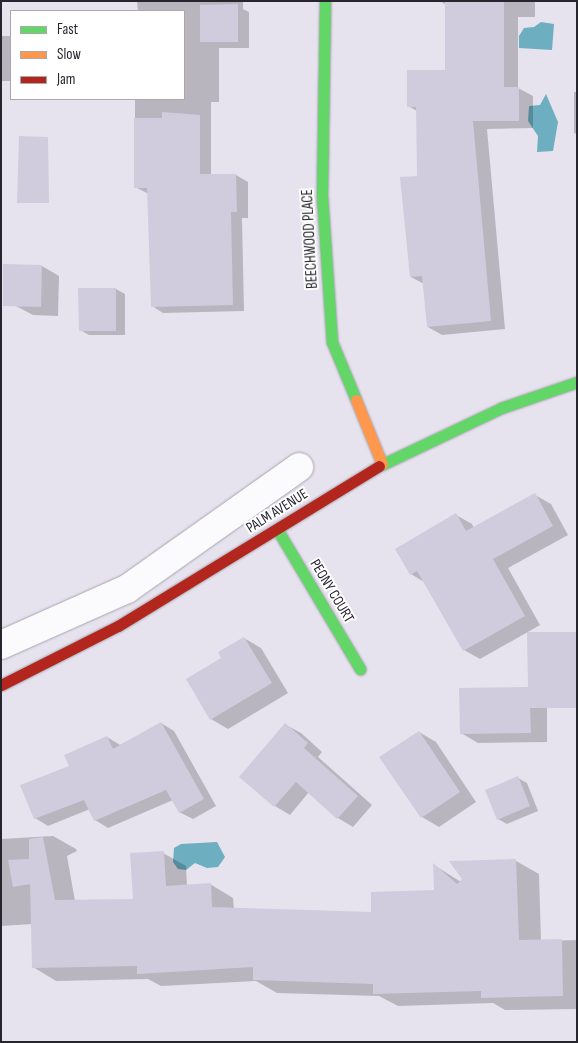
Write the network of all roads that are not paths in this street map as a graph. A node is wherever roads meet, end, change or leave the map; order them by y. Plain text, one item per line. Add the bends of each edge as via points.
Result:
1 (325, 1) edge
2 (577, 382) edge
3 (382, 464) junction
4 (299, 467) dead end
5 (277, 529) junction
6 (1, 646) edge
7 (360, 669) dead end
8 (1, 685) edge

1 - 3 street, BEECHWOOD PLACE via 322,196 332,342
2 - 3 street, PALM AVENUE via 501,408
3 - 5 street, PALM AVENUE
4 - 6 street via 127,589
5 - 7 street, PEONY COURT
5 - 8 street, PALM AVENUE via 118,626

